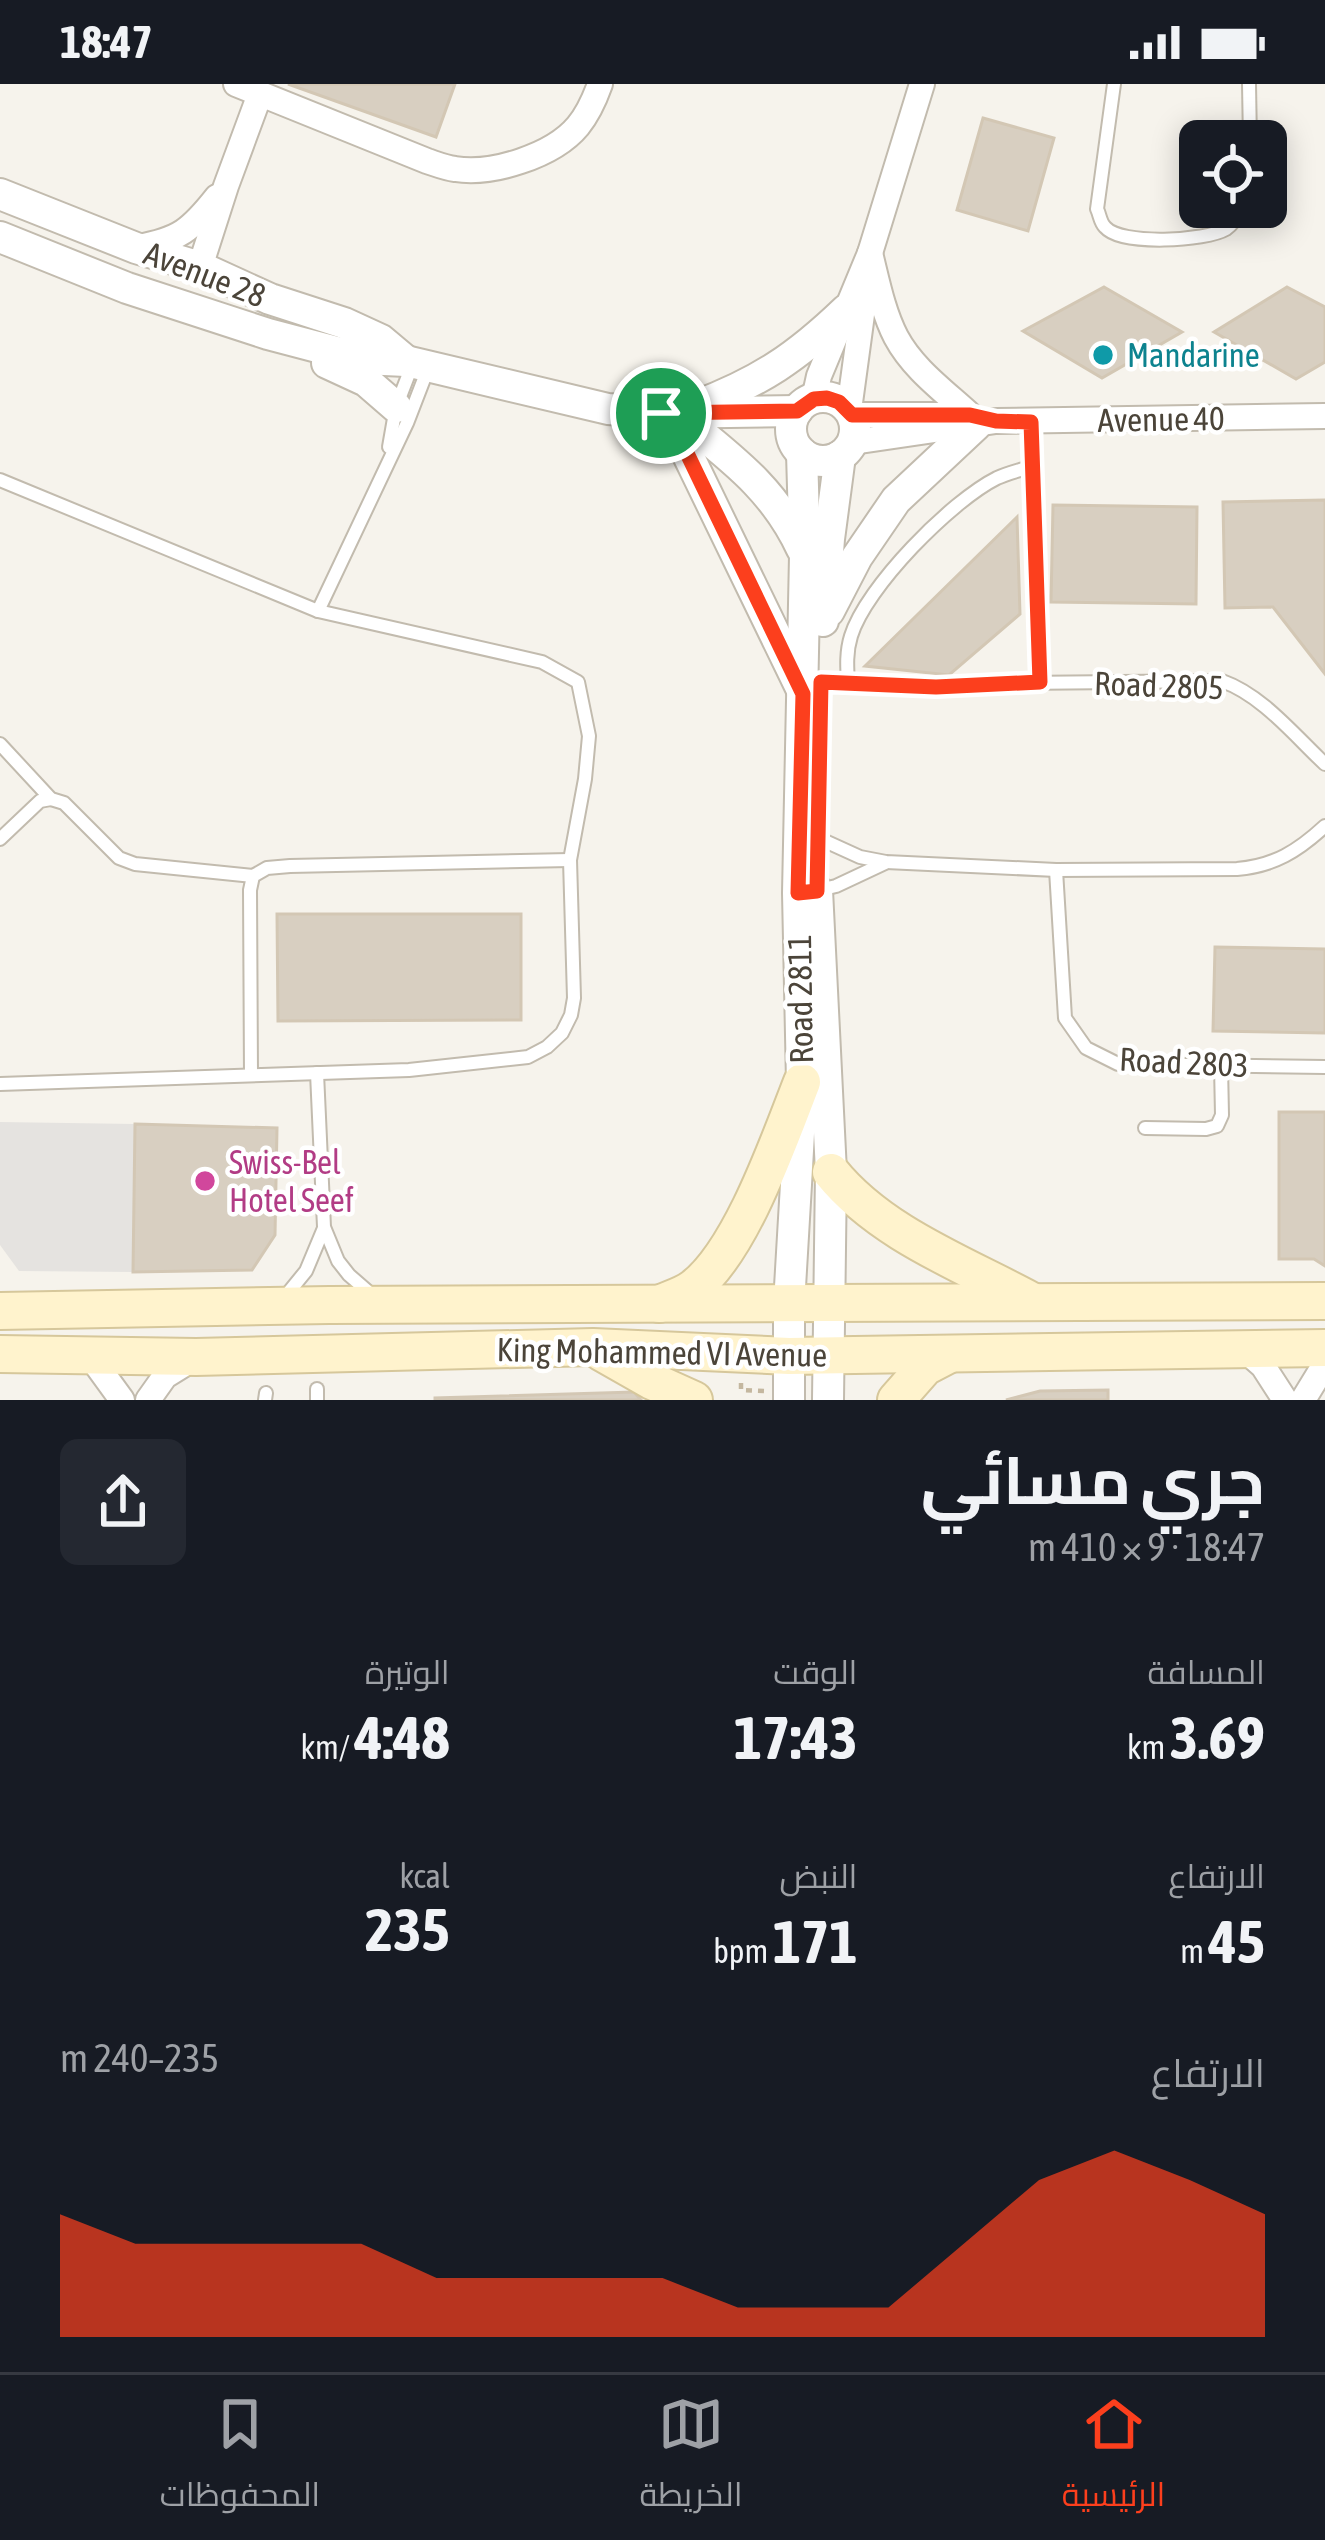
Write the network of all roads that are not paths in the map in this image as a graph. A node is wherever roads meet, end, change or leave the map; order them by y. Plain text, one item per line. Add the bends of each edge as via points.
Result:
1 (600, 84) edge
2 (922, 84) edge
3 (1114, 84) edge
4 (1249, 84) edge
5 (248, 89) edge
6 (1250, 120) edge
7 (226, 186) junction
8 (0, 194) edge
9 (1228, 228) edge
10 (0, 237) edge
11 (136, 248) junction
12 (870, 253) junction
13 (200, 267) junction
14 (127, 288) junction
15 (846, 310) junction
16 (268, 334) junction
17 (416, 363) junction
18 (396, 407) junction
19 (1325, 416) edge
20 (674, 417) junction
21 (980, 420) junction
22 (1031, 422) junction
23 (802, 425) junction
24 (848, 431) junction
25 (386, 464) junction
26 (1033, 466) junction
27 (0, 480) edge
28 (805, 556) junction
29 (318, 611) junction
30 (824, 622) junction
31 (1040, 682) junction
32 (824, 687) junction
33 (0, 744) edge
34 (1325, 764) edge
35 (51, 799) junction
36 (1325, 826) edge
37 (808, 837) junction
38 (0, 839) edge
39 (570, 860) junction
40 (886, 862) junction
41 (1056, 870) junction
42 (254, 876) junction
43 (808, 892) junction
44 (1221, 1066) junction
45 (1325, 1066) edge
46 (317, 1073) junction
47 (251, 1075) junction
48 (802, 1082) junction
49 (0, 1084) edge
50 (1145, 1128) dead end
51 (831, 1172) junction
52 (324, 1227) junction
53 (1325, 1301) edge
54 (830, 1302) junction
55 (1034, 1302) junction
56 (658, 1304) junction
57 (789, 1304) junction
58 (394, 1305) junction
59 (274, 1306) junction
60 (6, 1307) edge
61 (593, 1347) junction
62 (1325, 1348) edge
63 (1246, 1351) junction
64 (0, 1354) edge
65 (90, 1355) junction
66 (789, 1355) junction
67 (830, 1355) junction
68 (948, 1355) junction
69 (196, 1357) junction
70 (1325, 1364) edge
71 (122, 1400) edge
72 (148, 1400) edge
73 (694, 1400) edge
74 (789, 1400) edge
75 (828, 1400) edge
76 (896, 1400) edge
77 (1285, 1400) edge
78 (1303, 1400) edge

1 - 5 street via 577,128 556,143 491,169 457,170
2 - 12 street
3 - 9 lane via 1097,209 1105,227 1157,239
4 - 6 lane
5 - 7 street
7 - 11 street via 184,234
7 - 13 street
8 - 11 street, Avenue 28
10 - 14 street, Avenue 28
11 - 13 street, Avenue 28
12 - 15 street
12 - 21 street via 896,336 928,378
12 - 24 street
13 - 14 street
13 - 17 street, Avenue 28 via 363,331
14 - 16 street, Avenue 28
15 - 20 street via 806,349
15 - 23 street
16 - 17 street, Avenue 28 via 363,359
16 - 18 street via 366,381
17 - 18 lane
17 - 20 street, Avenue 28
17 - 25 lane via 407,423
18 - 25 lane
19 - 22 street, Avenue 40
20 - 23 street, Avenue 28
20 - 28 street via 752,474
20 - 32 street
21 - 22 street, Avenue 40
21 - 24 street, Avenue 40
21 - 30 street via 896,500
22 - 26 lane
23 - 24 street via 827,398 839,402
23 - 24 street via 821,461
23 - 28 street, Road 2811
24 - 30 street, Road 2811 via 831,517
25 - 29 lane
26 - 31 lane
26 - 32 lane via 972,494 913,547 878,589
27 - 29 lane
28 - 32 street, Road 2811
29 - 39 lane via 542,662 578,682 589,736
30 - 32 street, Road 2811
31 - 32 lane, Road 2805
31 - 34 lane, Road 2805 via 1222,681 1252,697
32 - 37 street, Road 2811
33 - 35 lane
35 - 38 lane
35 - 42 lane via 135,864
36 - 41 lane via 1282,860 1259,867
37 - 40 lane
37 - 43 street, Road 2811
39 - 42 lane via 290,866
39 - 46 lane via 574,998 572,1015 548,1048 481,1063
40 - 41 lane
40 - 43 lane
41 - 44 lane, Road 2803 via 1065,1018 1086,1048 1118,1064
42 - 47 lane
43 - 48 street, Road 2811
43 - 51 street, Road 2811
44 - 45 lane, Road 2803
44 - 50 lane via 1217,1126
46 - 47 lane
46 - 52 lane
47 - 49 lane
48 - 56 main road via 719,1261 692,1289
48 - 57 street, Road 2811
51 - 54 street, Road 2811
51 - 55 main road via 869,1210
52 - 58 lane via 349,1275
52 - 59 lane via 306,1271
53 - 55 main road, King Mohammed VI Avenue
54 - 55 main road, King Mohammed VI Avenue
54 - 57 main road, King Mohammed VI Avenue
54 - 67 street, Road 2811
56 - 57 main road, King Mohammed VI Avenue
56 - 58 main road, King Mohammed VI Avenue
57 - 66 street, Road 2811
58 - 59 main road, King Mohammed VI Avenue
59 - 60 main road, King Mohammed VI Avenue
61 - 66 main road, King Mohammed VI Avenue
61 - 69 main road, King Mohammed VI Avenue
61 - 73 main road
62 - 63 main road, King Mohammed VI Avenue
63 - 68 main road, King Mohammed VI Avenue
63 - 77 street
64 - 65 main road, King Mohammed VI Avenue
65 - 69 main road, King Mohammed VI Avenue
65 - 71 street
66 - 67 main road, King Mohammed VI Avenue
66 - 74 street, Road 2811
67 - 68 main road, King Mohammed VI Avenue
67 - 75 street, Road 2811
68 - 76 main road
69 - 72 street
70 - 78 street

